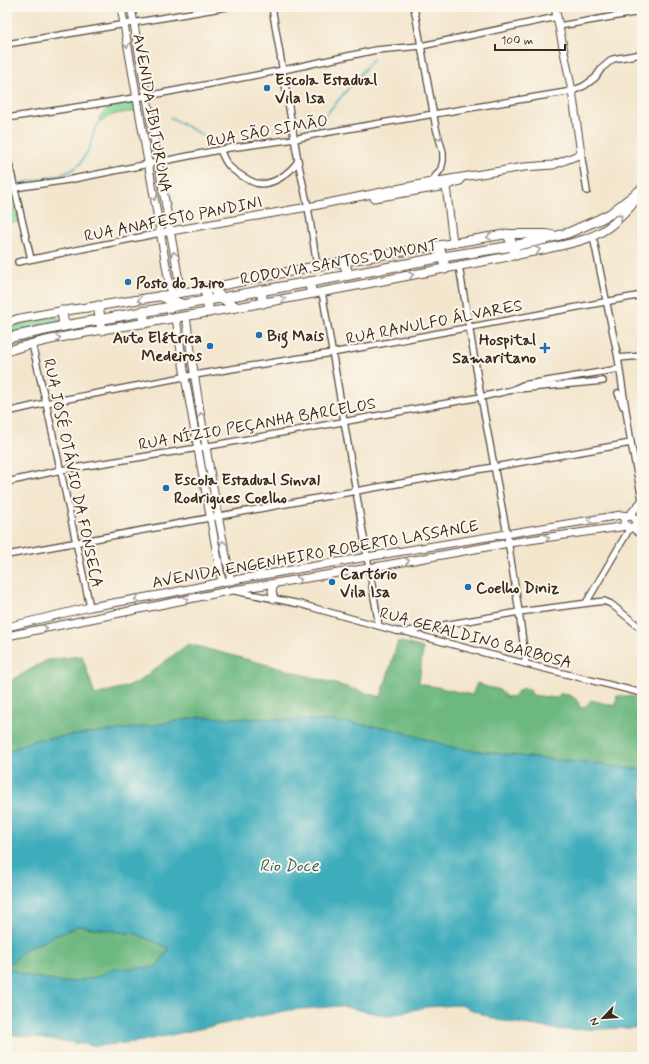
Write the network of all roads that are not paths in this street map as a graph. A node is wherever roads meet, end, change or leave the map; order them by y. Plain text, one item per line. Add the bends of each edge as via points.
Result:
1 (121, 7) edge
2 (131, 7) edge
3 (227, 7) edge
4 (272, 7) edge
5 (414, 7) edge
6 (555, 7) edge
7 (641, 7) edge
8 (557, 17) junction
9 (134, 22) junction
10 (124, 24) junction
11 (559, 26) junction
12 (7, 44) edge
13 (421, 46) junction
14 (642, 54) edge
15 (283, 70) junction
16 (572, 91) junction
17 (147, 96) junction
18 (136, 98) junction
19 (434, 114) junction
20 (7, 118) edge
21 (295, 140) junction
22 (220, 150) junction
23 (581, 153) junction
24 (7, 155) edge
25 (298, 161) junction
26 (158, 162) junction
27 (148, 164) junction
28 (483, 174) junction
29 (431, 182) junction
30 (446, 186) junction
31 (7, 187) edge
32 (14, 188) junction
33 (642, 190) edge
34 (587, 191) dead end
35 (334, 201) junction
36 (308, 207) junction
37 (171, 231) junction
38 (160, 233) junction
39 (507, 234) junction
40 (555, 236) junction
41 (593, 236) junction
42 (453, 243) junction
43 (438, 246) junction
44 (512, 246) junction
45 (516, 255) junction
46 (443, 257) junction
47 (31, 259) junction
48 (18, 262) dead end
49 (343, 262) junction
50 (317, 266) junction
51 (459, 266) junction
52 (445, 268) junction
53 (349, 275) junction
54 (309, 282) junction
55 (208, 288) junction
56 (261, 290) junction
57 (181, 292) junction
58 (322, 292) junction
59 (171, 294) junction
60 (312, 294) junction
61 (642, 295) edge
62 (161, 296) junction
63 (222, 298) junction
64 (207, 300) junction
65 (606, 302) junction
66 (263, 303) junction
67 (181, 304) junction
68 (98, 306) junction
69 (236, 307) junction
70 (62, 311) junction
71 (143, 311) junction
72 (209, 312) junction
73 (186, 316) junction
74 (176, 318) junction
75 (100, 319) junction
76 (7, 323) edge
77 (145, 323) junction
78 (64, 326) junction
79 (470, 327) junction
80 (102, 330) junction
81 (7, 338) edge
82 (32, 344) junction
83 (7, 351) edge
84 (332, 353) junction
85 (642, 356) edge
86 (618, 358) junction
87 (619, 369) junction
88 (194, 375) junction
89 (185, 377) junction
90 (603, 381) dead end
91 (512, 390) junction
92 (618, 394) dead end
93 (481, 397) junction
94 (46, 403) junction
95 (7, 412) edge
96 (628, 419) junction
97 (344, 421) junction
98 (631, 444) junction
99 (206, 446) junction
100 (198, 448) junction
101 (494, 468) junction
102 (61, 470) junction
103 (7, 482) edge
104 (356, 491) junction
105 (642, 500) edge
106 (642, 515) edge
107 (218, 516) junction
108 (629, 516) junction
109 (210, 517) junction
110 (570, 524) junction
111 (631, 526) junction
112 (507, 534) junction
113 (572, 534) junction
114 (642, 535) edge
115 (76, 542) junction
116 (509, 543) junction
117 (7, 555) edge
118 (367, 557) junction
119 (369, 568) junction
120 (231, 581) junction
121 (222, 582) junction
122 (274, 584) junction
123 (233, 590) junction
124 (170, 593) junction
125 (274, 599) junction
126 (173, 602) junction
127 (586, 603) junction
128 (90, 607) junction
129 (519, 612) junction
130 (379, 626) junction
131 (7, 627) edge
132 (642, 629) edge
133 (406, 632) junction
134 (7, 636) edge
135 (526, 664) junction
136 (642, 693) edge

1 - 10 street, AVENIDA IBITURUNA
2 - 9 street, AVENIDA IBITURUNA
3 - 9 street
4 - 15 street
5 - 13 street
6 - 8 street
7 - 11 street via 634,13
8 - 11 street
8 - 13 street
9 - 10 street
9 - 17 street, AVENIDA IBITURUNA
10 - 12 street
10 -> 18 street, AVENIDA IBITURUNA
11 - 16 street
13 - 15 street via 376,50
13 - 19 street
14 - 16 street, RUA SÃO SIMÃO via 613,59 595,78
15 - 17 street
15 - 21 street
16 - 19 street, RUA SÃO SIMÃO
16 - 23 street
17 - 18 street
17 - 26 street, AVENIDA IBITURUNA
18 - 20 street
18 - 27 street, AVENIDA IBITURUNA
19 - 21 street, RUA SÃO SIMÃO
19 -> 29 street via 443,160 441,169
21 - 22 street, RUA SÃO SIMÃO
21 - 25 street
22 - 25 street via 229,166 258,184 278,179 288,173
22 - 26 street, RUA SÃO SIMÃO
23 - 28 street, RUA ANAFESTO PANDINI via 553,166 524,167
23 - 34 street
24 - 32 street
25 - 36 street
26 - 27 street, RUA SÃO SIMÃO
26 - 37 street, AVENIDA IBITURUNA
27 - 32 street, RUA SÃO SIMÃO
27 -> 38 street, AVENIDA IBITURUNA
28 - 29 street, RUA ANAFESTO PANDINI
28 - 30 street, RUA ANAFESTO PANDINI
29 - 35 street, RUA ANAFESTO PANDINI
30 - 35 street, RUA ANAFESTO PANDINI via 374,198
30 - 42 street
31 - 32 street, RUA SÃO SIMÃO
32 - 47 street
33 - 40 highway, RODOVIA SANTOS DUMONT via 610,214 579,229
41 -> 33 main road via 607,229 629,210
35 - 36 street, RUA ANAFESTO PANDINI
36 - 37 street, RUA ANAFESTO PANDINI
36 - 50 street
37 - 38 street, RUA ANAFESTO PANDINI
57 -> 37 street, AVENIDA IBITURUNA
38 - 47 street, RUA ANAFESTO PANDINI
38 - 59 street, AVENIDA IBITURUNA
39 - 40 main road
39 -> 42 main road
39 - 44 highway
40 - 44 highway, RODOVIA SANTOS DUMONT
45 -> 41 main road
41 - 65 street
42 - 43 main road
43 - 46 highway
43 - 49 main road
44 - 45 highway
44 - 46 highway, RODOVIA SANTOS DUMONT
45 - 51 main road
46 - 52 highway
46 - 53 highway, RODOVIA SANTOS DUMONT
47 - 48 street, RUA ANAFESTO PANDINI
49 - 50 main road
49 - 53 highway
50 - 55 main road
51 - 52 main road
51 - 79 street
58 -> 52 main road
53 - 54 highway, RODOVIA SANTOS DUMONT
54 - 56 highway, RODOVIA SANTOS DUMONT
54 - 60 highway
55 - 57 main road
55 - 63 highway
55 - 64 highway
56 - 63 highway, RODOVIA SANTOS DUMONT
56 - 66 highway
57 - 59 main road
58 - 60 main road
58 - 84 street
59 - 62 main road
66 -> 60 main road
61 - 65 street, RUA RANULFO ÁLVARES
62 - 67 highway
62 -> 68 main road
63 - 64 highway, RODOVIA SANTOS DUMONT
63 - 69 highway
64 - 67 highway, RODOVIA SANTOS DUMONT
64 - 72 highway
65 - 79 street, RUA RANULFO ÁLVARES
65 - 86 street
66 - 69 main road
67 - 71 highway, RODOVIA SANTOS DUMONT
68 - 70 main road
68 - 75 highway
69 - 72 main road
70 - 76 main road
70 - 78 highway
71 - 75 highway, RODOVIA SANTOS DUMONT
71 - 77 highway
72 - 73 main road
73 - 74 main road
73 - 88 street
74 - 77 main road
74 - 89 street
75 - 78 highway, RODOVIA SANTOS DUMONT
75 - 80 highway
77 - 80 main road
78 - 81 highway, RODOVIA SANTOS DUMONT
79 - 84 street, RUA RANULFO ÁLVARES
79 - 93 street
82 -> 80 main road
82 - 83 main road
82 - 94 street, RUA JOSÉ OTÁVIO DA FONSECA
84 - 88 street, RUA RANULFO ÁLVARES
84 - 97 street
85 - 86 street
86 - 87 street
87 - 91 street, RUA NÍZIO PEÇANHA BARCELOS via 523,385
87 - 96 street
88 - 89 street, RUA RANULFO ÁLVARES
99 -> 88 street
89 - 94 street, RUA RANULFO ÁLVARES
89 - 100 street
90 - 91 street, RUA NÍZIO PEÇANHA BARCELOS
91 - 93 street, RUA NÍZIO PEÇANHA BARCELOS
92 - 96 street
93 - 97 street, RUA NÍZIO PEÇANHA BARCELOS
93 - 101 street
94 - 95 street, RUA RANULFO ÁLVARES
94 - 102 street, RUA JOSÉ OTÁVIO DA FONSECA
96 - 98 street
97 - 99 street, RUA NÍZIO PEÇANHA BARCELOS
97 - 104 street
98 - 101 street
98 - 105 street
99 - 100 street, RUA NÍZIO PEÇANHA BARCELOS
99 - 107 street
100 - 102 street, RUA NÍZIO PEÇANHA BARCELOS
100 - 109 street
101 - 104 street
101 - 112 street
102 - 103 street, RUA NÍZIO PEÇANHA BARCELOS
102 - 115 street, RUA JOSÉ OTÁVIO DA FONSECA
104 - 107 street
104 - 118 street
105 - 108 street
106 - 111 street
107 - 109 street
120 -> 107 street
108 -> 110 street, AVENIDA ENGENHEIRO ROBERTO LASSANCE via 621,515
108 - 111 street via 624,521
109 - 115 street
109 - 121 street
110 - 112 street, AVENIDA ENGENHEIRO ROBERTO LASSANCE
110 - 113 street
111 - 113 street, AVENIDA ENGENHEIRO ROBERTO LASSANCE
111 - 114 street
111 - 127 street
112 - 116 street
112 - 118 street, AVENIDA ENGENHEIRO ROBERTO LASSANCE
116 -> 113 street, AVENIDA ENGENHEIRO ROBERTO LASSANCE
115 - 117 street
115 - 128 street, RUA JOSÉ OTÁVIO DA FONSECA
119 -> 116 street, AVENIDA ENGENHEIRO ROBERTO LASSANCE
116 - 129 street
118 - 119 street
118 - 120 street, AVENIDA ENGENHEIRO ROBERTO LASSANCE
122 -> 119 street, AVENIDA ENGENHEIRO ROBERTO LASSANCE
119 - 130 street
120 - 121 street, AVENIDA ENGENHEIRO ROBERTO LASSANCE
121 - 124 street, AVENIDA ENGENHEIRO ROBERTO LASSANCE
122 - 123 street, AVENIDA ENGENHEIRO ROBERTO LASSANCE
122 - 125 street
123 - 125 street, RUA GERALDINO BARBOSA
126 -> 123 street, AVENIDA ENGENHEIRO ROBERTO LASSANCE
124 - 126 street
124 -> 128 street, AVENIDA ENGENHEIRO ROBERTO LASSANCE
125 - 130 street, RUA GERALDINO BARBOSA
134 -> 126 street, AVENIDA ENGENHEIRO ROBERTO LASSANCE
127 - 129 street
127 - 132 street via 604,601 611,604
128 - 131 street, AVENIDA ENGENHEIRO ROBERTO LASSANCE
129 - 133 street
129 - 135 street
130 - 133 street, RUA GERALDINO BARBOSA
133 - 135 street, RUA GERALDINO BARBOSA
135 - 136 street, RUA GERALDINO BARBOSA

